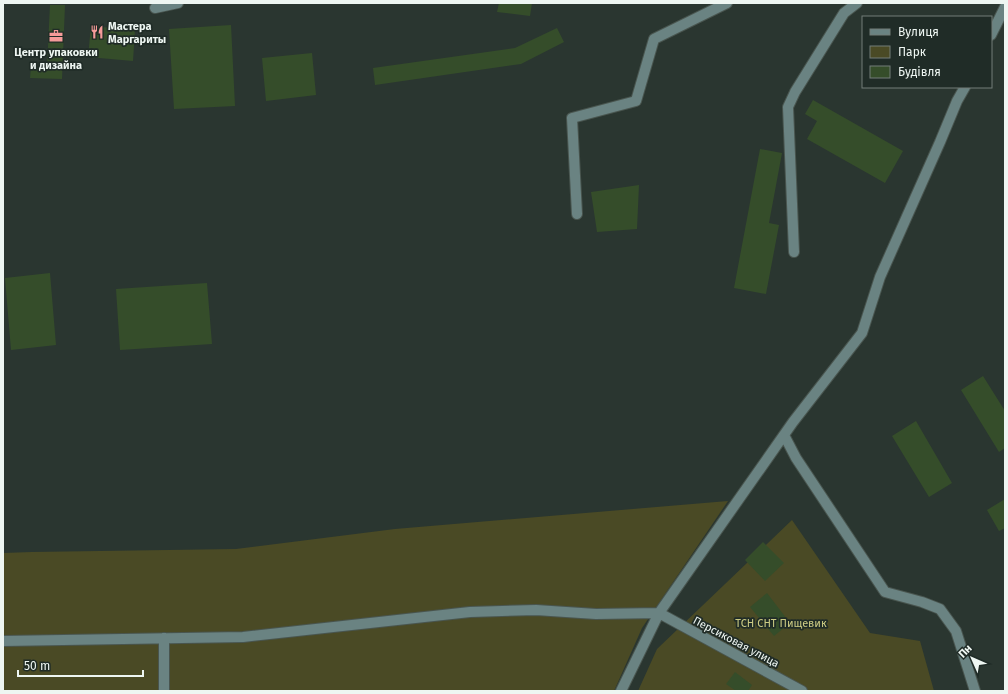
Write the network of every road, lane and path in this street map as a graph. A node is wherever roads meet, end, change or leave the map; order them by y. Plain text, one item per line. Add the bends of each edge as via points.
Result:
1 (178, 3) edge
2 (726, 3) edge
3 (857, 3) edge
4 (1005, 7) edge
5 (155, 8) dead end
6 (992, 33) edge
7 (964, 88) edge
8 (577, 214) dead end
9 (794, 252) dead end
10 (784, 435) junction
11 (659, 614) junction
12 (164, 638) junction
13 (3, 641) edge
14 (164, 691) edge
15 (621, 691) edge
16 (802, 691) edge
17 (975, 691) edge

1 - 5 lane
2 - 8 lane via 654,39 636,101 572,118
3 - 9 lane via 844,13 794,92 788,107
4 - 6 lane
7 - 10 lane via 880,277 862,332
10 - 11 lane
10 - 17 lane via 796,458 885,592 940,609 956,631
11 - 12 lane via 596,614 536,610 470,612 243,637
11 - 15 lane
11 - 16 lane, Персиковая улица
12 - 13 lane
12 - 14 lane

